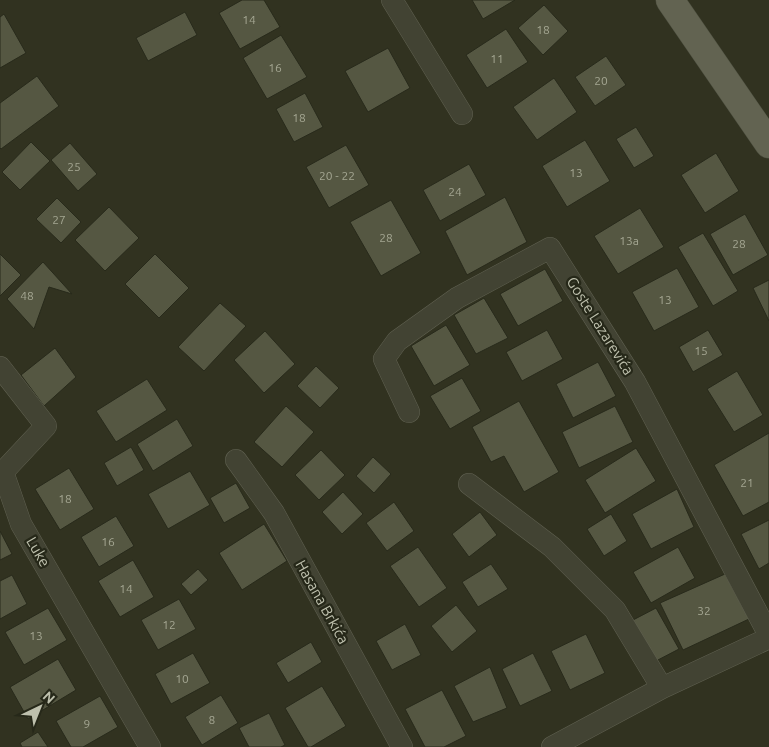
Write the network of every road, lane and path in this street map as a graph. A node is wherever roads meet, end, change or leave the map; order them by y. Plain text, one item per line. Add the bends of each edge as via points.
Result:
1 (392, 0) edge
2 (670, 0) edge
3 (462, 114) dead end
4 (769, 144) edge
5 (0, 367) edge
6 (409, 412) dead end
7 (236, 460) dead end
8 (469, 484) dead end
9 (769, 637) edge
10 (662, 688) junction
11 (150, 747) edge
12 (402, 747) edge
13 (552, 747) edge

1 - 3 street
2 - 4 main road
5 - 11 street, Luke via 46,426 3,472 21,524
6 - 9 street, Goste Lazarevića via 384,359 397,341 457,298 550,248 635,382
7 - 12 street, Hasana Brkića via 274,513
8 - 10 street via 552,547 615,610
9 - 10 street
10 - 13 street

